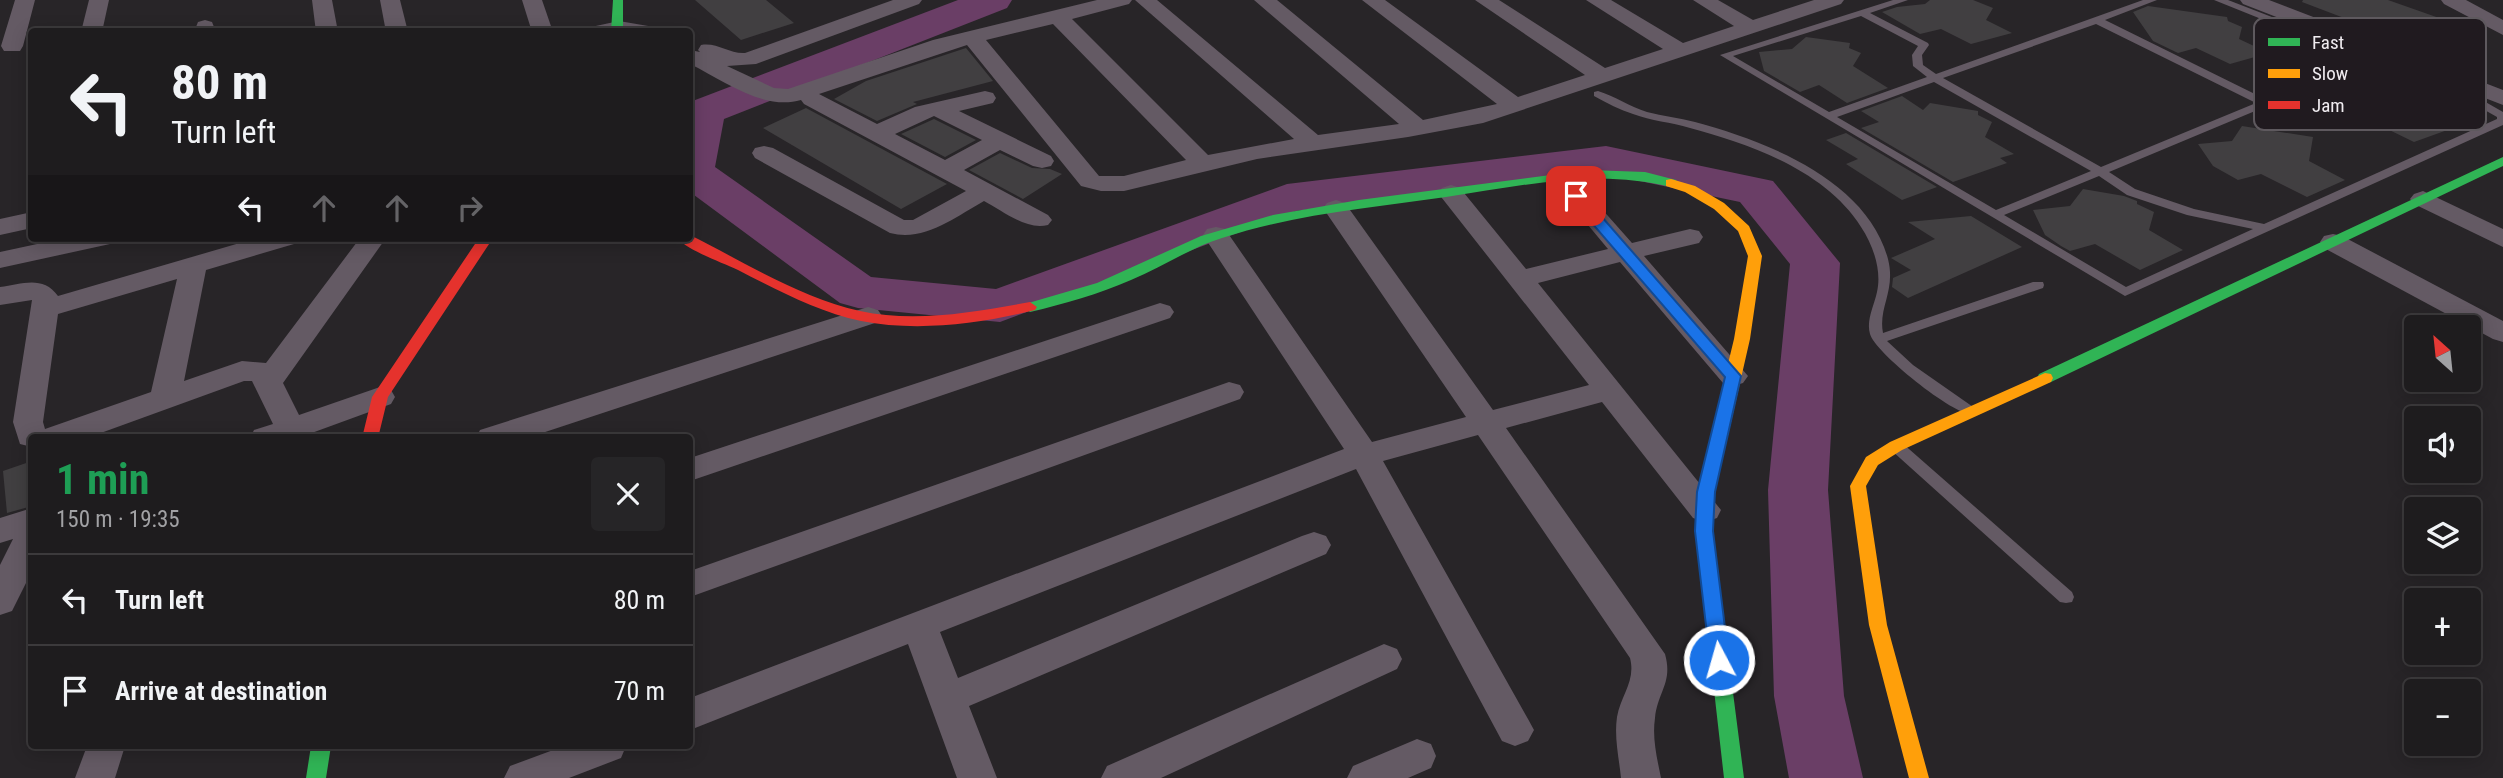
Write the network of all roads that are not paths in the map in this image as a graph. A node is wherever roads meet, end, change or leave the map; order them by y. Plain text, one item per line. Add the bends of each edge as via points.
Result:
1 (25, 0) edge
2 (99, 0) edge
3 (322, 0) edge
4 (390, 0) edge
5 (532, 0) edge
6 (618, 0) edge
7 (912, 0) edge
8 (1122, 0) edge
9 (1145, 0) edge
10 (1264, 0) edge
11 (1372, 0) edge
12 (1485, 0) edge
13 (1596, 0) edge
14 (1703, 0) edge
15 (1903, 0) edge
16 (2152, 0) edge
17 (2218, 0) edge
18 (2250, 0) edge
19 (2451, 0) edge
20 (1817, 2) edge
21 (2283, 3) edge
22 (1862, 13) junction
23 (1057, 16) junction
24 (2264, 18) edge
25 (2312, 18) edge
26 (2483, 18) edge
27 (2096, 20) junction
28 (2486, 20) edge
29 (1751, 27) junction
30 (92, 28) edge
31 (326, 28) edge
32 (396, 28) edge
33 (542, 28) edge
34 (612, 28) edge
35 (2503, 29) edge
36 (972, 37) junction
37 (693, 43) edge
38 (12, 46) dead end
39 (1680, 50) junction
40 (693, 57) edge
41 (899, 57) junction
42 (1935, 78) junction
43 (1599, 85) junction
44 (2486, 92) edge
45 (985, 98) dead end
46 (2254, 98) edge
47 (2503, 98) edge
48 (1515, 106) junction
49 (2486, 106) edge
50 (2254, 108) edge
51 (937, 109) junction
52 (1829, 116) junction
53 (2503, 116) edge
54 (1418, 128) junction
55 (2486, 128) edge
56 (2482, 130) edge
57 (877, 133) junction
58 (1000, 140) junction
59 (1312, 142) junction
60 (764, 153) dead end
61 (1042, 161) dead end
62 (2503, 161) edge
63 (1203, 163) junction
64 (946, 170) junction
65 (2100, 172) junction
66 (1560, 177) junction
67 (984, 191) junction
68 (1451, 192) junction
69 (2423, 199) junction
70 (1336, 208) junction
71 (1995, 215) junction
72 (1039, 220) dead end
73 (28, 221) edge
74 (0, 227) edge
75 (2265, 228) junction
76 (1216, 235) junction
77 (1690, 237) dead end
78 (2503, 239) edge
79 (71, 242) edge
80 (271, 242) edge
81 (370, 242) edge
82 (483, 242) edge
83 (693, 242) edge
84 (2333, 242) junction
85 (48, 245) edge
86 (1625, 252) junction
87 (0, 260) edge
88 (193, 265) junction
89 (1520, 279) junction
90 (2038, 285) dead end
91 (0, 296) edge
92 (44, 309) junction
93 (1160, 312) dead end
94 (868, 316) junction
95 (2503, 333) edge
96 (1879, 340) junction
97 (1733, 376) junction
98 (268, 382) junction
99 (1609, 390) junction
100 (1229, 391) dead end
101 (380, 397) junction
102 (165, 399) junction
103 (1970, 412) junction
104 (1486, 422) junction
105 (278, 433) edge
106 (30, 434) edge
107 (65, 434) edge
108 (371, 434) edge
109 (503, 434) edge
110 (1896, 446) junction
111 (1364, 455) junction
112 (693, 469) edge
113 (1705, 510) junction
114 (28, 521) edge
115 (0, 531) edge
116 (28, 542) edge
117 (1314, 545) dead end
118 (693, 583) edge
119 (2066, 597) dead end
120 (0, 601) edge
121 (919, 625) junction
122 (1384, 659) dead end
123 (947, 699) junction
124 (693, 713) edge
125 (1515, 730) dead end
126 (105, 749) edge
127 (599, 749) edge
128 (1417, 756) dead end
129 (95, 778) edge
130 (524, 778) edge
131 (977, 778) edge
132 (1121, 778) edge
133 (1367, 778) edge
134 (1641, 778) edge
135 (1734, 778) edge
136 (1919, 778) edge

1 - 38 street
2 - 30 street
3 - 31 street
4 - 32 street
5 - 33 street
6 - 34 street
7 - 37 street via 739,61
8 - 23 street
9 - 59 street
10 - 54 street
11 - 48 street
12 - 43 street
13 - 39 street
14 - 29 street
15 - 22 lane
16 - 27 lane
17 - 24 lane
18 - 21 street
19 - 26 street
20 - 29 street
21 - 25 street
22 - 42 lane via 1924,46 1917,55 1918,66
22 - 52 lane via 1725,55
23 - 36 street
23 - 63 street
27 - 42 lane
27 - 46 lane
28 - 35 street
29 - 39 street
36 - 41 street
36 - 63 street via 1090,181 1116,186
39 - 43 street
40 - 41 street via 781,97
41 - 57 street via 898,62 812,99
42 - 52 lane
42 - 65 lane
43 - 48 street
43 - 96 lane via 1639,113 1758,145 1826,184 1863,220 1881,255 1884,288 1874,323
44 - 47 street
45 - 51 street
48 - 54 street
49 - 53 lane
50 - 65 lane
51 - 57 street
51 - 58 street
52 - 71 lane
53 - 55 lane
54 - 59 street
56 - 75 lane
57 - 64 street
58 - 61 street
58 - 64 street
59 - 63 street
60 - 67 street via 898,228 918,227
62 - 69 street
64 - 67 street
65 - 71 lane
65 - 75 lane via 2131,192 2190,212
66 - 68 street
66 - 86 street
66 - 97 street via 1652,176 1719,206 1744,229 1755,256
67 - 72 street
68 - 70 street
68 - 89 street
69 - 78 street
69 - 84 street
70 - 76 street
70 - 104 street
71 - 75 lane via 2124,292
73 - 74 street
76 - 94 street via 1124,278 1060,301 929,319
76 - 111 street
77 - 86 street
79 - 85 street
80 - 88 street
81 - 98 street
82 - 101 street
83 - 94 street via 841,311
84 - 95 street
84 - 103 street
85 - 87 street
86 - 89 street
86 - 97 street
88 - 92 street
88 - 102 street
89 - 99 street
90 - 96 lane
91 - 92 street via 38,290 46,298
92 - 106 street
93 - 112 street
94 - 109 street
96 - 103 lane
97 - 113 street
98 - 102 street via 262,372 242,371
98 - 105 street
99 - 104 street
99 - 113 street
100 - 118 street
101 - 105 street
101 - 108 street
102 - 107 street
103 - 110 street
104 - 111 street
104 - 134 street via 1647,654 1653,671 1637,710 1635,734
110 - 119 lane
110 - 136 street via 1872,461 1858,486 1878,625
111 - 121 street
111 - 125 street
113 - 135 street
114 - 115 street
116 - 120 street
117 - 123 street
121 - 123 street
121 - 124 street
122 - 132 street
123 - 131 street
126 - 129 street
127 - 130 street
128 - 133 street

